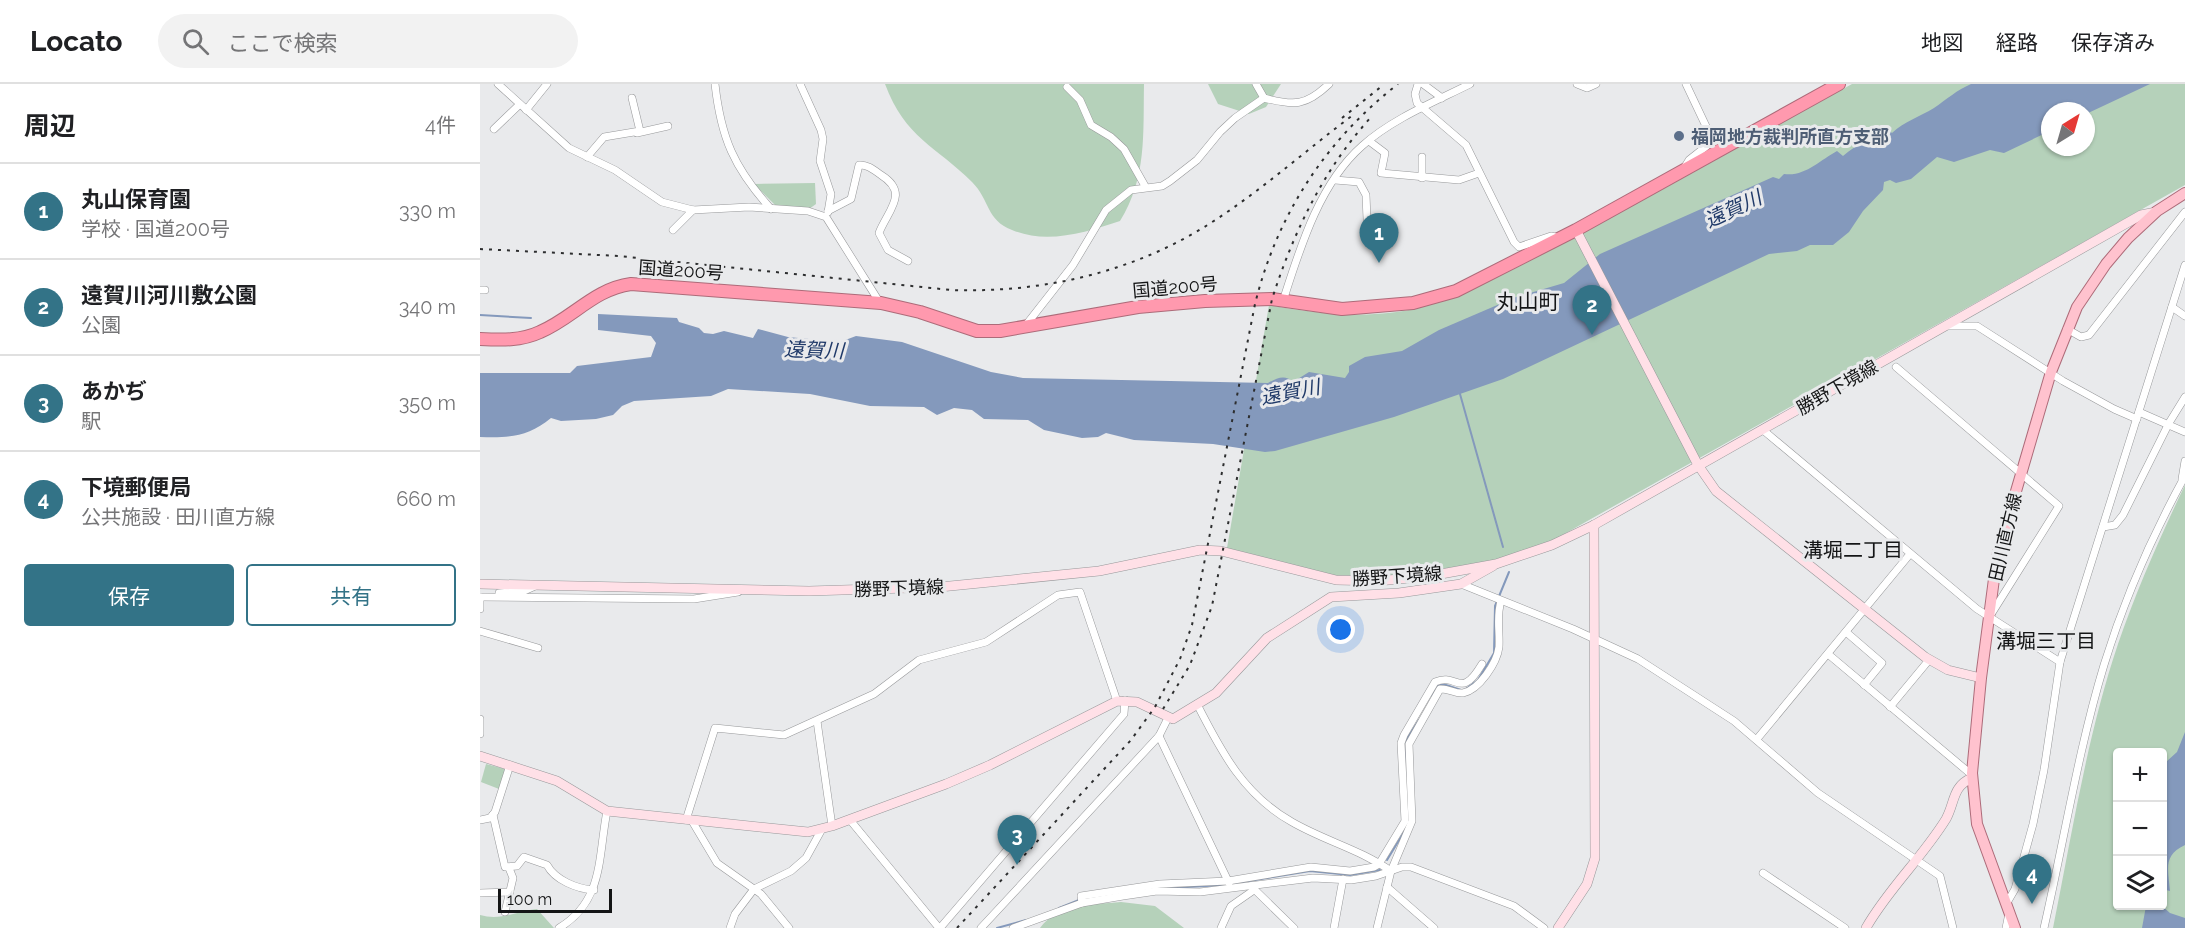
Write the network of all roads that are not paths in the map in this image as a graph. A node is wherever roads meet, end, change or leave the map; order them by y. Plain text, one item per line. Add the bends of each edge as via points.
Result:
1 (498, 84) edge
2 (548, 84) edge
3 (715, 84) edge
4 (800, 84) edge
5 (1256, 84) edge
6 (1329, 84) edge
7 (1418, 84) edge
8 (1423, 84) edge
9 (1470, 84) edge
10 (1577, 84) edge
11 (1596, 84) edge
12 (1686, 84) edge
13 (1839, 84) edge
14 (1067, 87) dead end
15 (633, 98) dead end
16 (1264, 98) junction
17 (1442, 98) junction
18 (519, 105) junction
19 (1424, 108) junction
20 (526, 110) junction
21 (668, 126) dead end
22 (494, 129) dead end
23 (637, 133) junction
24 (1369, 141) junction
25 (587, 157) junction
26 (1422, 158) dead end
27 (1684, 171) junction
28 (1479, 173) junction
29 (1422, 177) junction
30 (1335, 180) junction
31 (1145, 186) junction
32 (2185, 193) edge
33 (771, 209) junction
34 (693, 210) junction
35 (2157, 211) junction
36 (2185, 212) edge
37 (827, 214) junction
38 (1367, 219) dead end
39 (673, 230) dead end
40 (1577, 233) junction
41 (1560, 238) junction
42 (908, 261) dead end
43 (2185, 265) edge
44 (2183, 282) edge
45 (1283, 301) junction
46 (880, 303) junction
47 (2172, 307) junction
48 (2185, 316) edge
49 (1942, 326) junction
50 (1024, 327) junction
51 (2067, 329) junction
52 (480, 339) edge
53 (1896, 367) dead end
54 (2052, 372) junction
55 (2185, 397) edge
56 (2138, 415) junction
57 (2169, 423) junction
58 (1763, 430) junction
59 (2185, 432) edge
60 (1696, 461) junction
61 (2185, 461) edge
62 (2020, 472) junction
63 (2184, 479) edge
64 (1594, 525) junction
65 (2103, 527) junction
66 (1910, 554) junction
67 (1496, 564) junction
68 (480, 584) edge
69 (1461, 584) junction
70 (538, 585) junction
71 (747, 589) junction
72 (482, 597) edge
73 (1499, 600) junction
74 (1866, 608) junction
75 (480, 609) edge
76 (1989, 618) junction
77 (480, 632) edge
78 (1846, 632) junction
79 (1596, 640) junction
80 (538, 648) dead end
81 (1828, 654) junction
82 (1929, 660) junction
83 (2060, 663) junction
84 (1482, 664) dead end
85 (1480, 676) junction
86 (1981, 678) junction
87 (1864, 685) junction
88 (1121, 700) junction
89 (1198, 706) junction
90 (1890, 707) junction
91 (1168, 718) junction
92 (480, 719) edge
93 (817, 721) junction
94 (480, 734) edge
95 (1159, 736) junction
96 (1757, 739) junction
97 (480, 756) edge
98 (510, 765) junction
99 (1972, 777) junction
100 (607, 811) junction
101 (493, 815) junction
102 (480, 820) edge
103 (689, 820) junction
104 (850, 820) junction
105 (827, 828) junction
106 (1917, 861) junction
107 (1379, 864) junction
108 (508, 868) junction
109 (1390, 872) junction
110 (1763, 873) dead end
111 (1343, 879) junction
112 (1230, 884) junction
113 (1387, 887) junction
114 (1252, 888) junction
115 (754, 889) junction
116 (594, 890) junction
117 (510, 892) junction
118 (480, 893) edge
119 (2009, 905) junction
120 (505, 912) dead end
121 (559, 928) edge
122 (730, 928) edge
123 (789, 928) edge
124 (940, 928) edge
125 (981, 928) edge
126 (1013, 928) edge
127 (1221, 928) edge
128 (1294, 928) edge
129 (1334, 928) edge
130 (1377, 928) edge
131 (1434, 928) edge
132 (1544, 928) edge
133 (1558, 928) edge
134 (1845, 928) edge
135 (1866, 928) edge
136 (1953, 928) edge
137 (2006, 928) edge
138 (2015, 928) edge
139 (2044, 928) edge

1 - 18 street
2 - 20 street
3 - 33 street via 722,130 730,150 750,185
4 - 37 street via 821,130 820,161 831,194
5 - 16 street
6 - 16 street via 1304,103
7 - 19 street via 1415,100
8 - 17 street
9 - 17 street
10 - 11 street via 1587,88
12 - 27 street via 1713,141 1689,159
13 - 27 highway, 国道200号
14 - 31 street via 1080,100 1091,125 1124,149
15 - 23 street via 640,127
16 - 31 street via 1220,132 1191,166 1162,186
17 - 19 street
18 - 20 street
18 - 22 street
19 - 24 street
19 - 28 street via 1466,145
20 - 25 street via 569,148
21 - 23 street
23 - 25 street via 610,134
24 - 29 street via 1385,153 1381,173
24 - 30 street
25 - 34 street via 615,170 662,202
26 - 29 street
27 - 40 highway, 国道200号
28 - 29 street via 1460,180
28 - 41 street via 1519,247 1551,236
30 - 38 street via 1359,182 1366,195
30 - 45 street via 1313,220
31 - 50 street via 1131,190 1106,210 1073,266
32 - 35 main road, 田川直方線
33 - 34 street
33 - 37 street
34 - 39 street
35 - 49 street, 勝野下境線 via 2141,215
35 - 51 main road, 田川直方線 via 2106,264
36 - 51 street via 2089,335 2081,337
37 - 42 street via 851,199 859,165 874,170 890,180 896,193 880,229 881,237 888,250
37 - 46 street
40 - 41 highway, 国道200号
40 - 60 street
41 - 45 highway, 国道200号 via 1456,291 1413,303 1342,309
43 - 44 street
44 - 47 street
45 - 50 highway, 国道200号 via 1205,301 1138,307
46 - 50 highway, 国道200号 via 977,331
46 - 52 highway, 国道200号 via 631,284 613,286 598,294 542,332 504,340
47 - 48 street
47 - 56 street
49 - 54 street via 1977,326
49 - 58 street, 勝野下境線
51 - 54 main road, 田川直方線
53 - 62 street
54 - 56 street via 2114,409
54 - 62 main road, 田川直方線
55 - 57 street
56 - 57 street
56 - 65 street
57 - 59 street
57 - 65 street via 2123,515 2115,525
58 - 60 street, 勝野下境線
58 - 66 street
60 - 64 street, 勝野下境線
60 - 74 street via 1716,490
61 - 63 street
62 - 76 main road, 田川直方線 via 1997,556
62 - 76 street via 2059,506
63 - 139 street via 2138,572 2104,665
64 - 67 street, 勝野下境線 via 1552,545
64 - 79 street
65 - 83 street
66 - 74 street
66 - 76 street
67 - 69 street
67 - 71 street, 勝野下境線 via 1430,576 1360,582 1336,580 1221,551 1200,550 1099,571 940,587
68 - 70 street, 勝野下境線
69 - 73 street
69 - 89 street via 1331,597 1267,638 1228,682
70 - 71 street, 勝野下境線
70 - 72 street
71 - 72 street via 694,600
72 - 75 street
73 - 79 street
73 - 85 street via 1498,650
74 - 78 street
74 - 82 street
76 - 83 street
76 - 86 main road, 田川直方線
77 - 80 street
78 - 81 street
78 - 87 street via 1882,663
79 - 96 street via 1638,659
79 - 133 street via 1595,858 1587,884
81 - 87 street
81 - 96 street
82 - 86 street
82 - 90 street
83 - 119 street via 2033,824
84 - 85 street
85 - 107 street via 1460,685 1435,682 1404,735 1401,743 1405,821
85 - 109 street via 1476,687 1463,693 1440,689 1410,740 1412,821
86 - 99 main road, 田川直方線
87 - 90 street
88 - 91 street via 1137,702
88 - 93 street via 1080,592 1058,595 986,642 919,660 874,694
88 - 104 street via 990,765
88 - 124 street via 1124,714 1119,721
89 - 91 street
89 - 107 street via 1223,756 1244,784 1270,808
90 - 99 street
91 - 95 street
92 - 94 street
93 - 103 street via 784,735 716,728
93 - 105 street
95 - 112 street
95 - 125 street
96 - 106 street via 1818,793
97 - 98 street
98 - 100 street via 557,781
98 - 101 street
99 - 106 street via 1957,789 1946,818
99 - 119 main road, 田川直方線 via 1977,824
100 - 103 street
100 - 116 street
101 - 102 street
101 - 108 street via 503,864
103 - 105 street via 788,830
103 - 115 street via 717,863
104 - 105 street
104 - 124 street
105 - 115 street via 806,858
106 - 135 street via 1882,901
106 - 136 street via 1940,876
107 - 109 street
107 - 112 street via 1350,871 1311,867
108 - 116 street via 517,866 524,857 547,864 551,872 572,884
108 - 117 street via 513,878
109 - 111 street
109 - 113 street
109 - 132 street via 1411,867 1514,906
110 - 134 street
111 - 114 street via 1312,878
111 - 129 street
112 - 114 street
112 - 126 street via 1200,892 1157,891 1082,900
113 - 130 street
113 - 131 street
114 - 127 street via 1231,906
114 - 128 street
115 - 122 street via 735,914
115 - 123 street
116 - 121 street via 569,922
117 - 118 street
117 - 120 street
119 - 137 street
119 - 138 main road, 田川直方線

